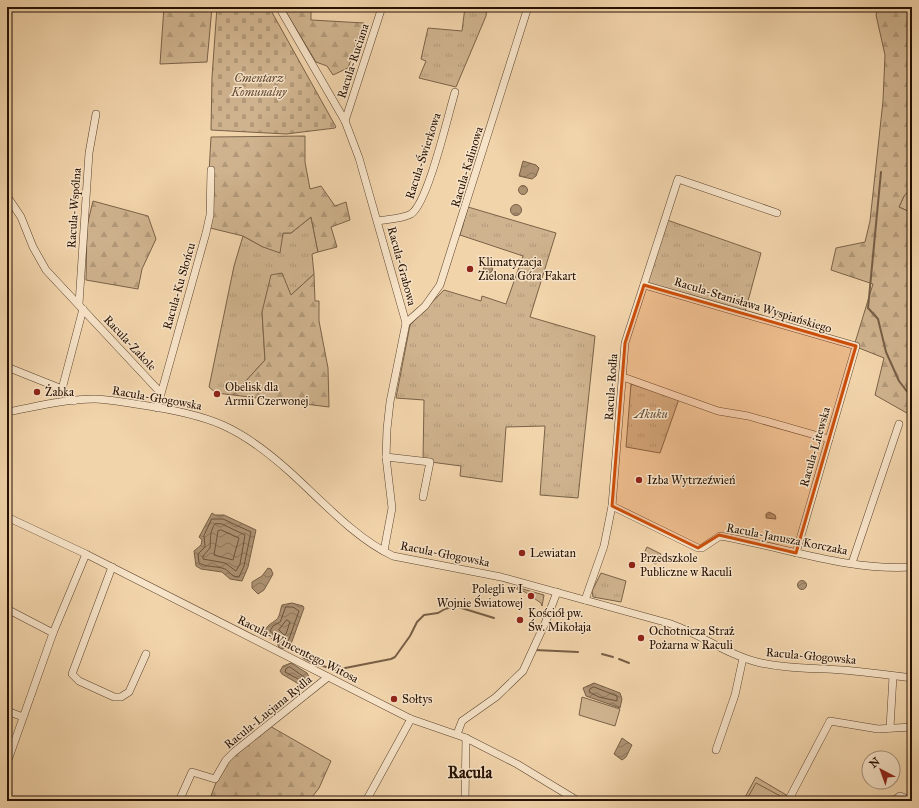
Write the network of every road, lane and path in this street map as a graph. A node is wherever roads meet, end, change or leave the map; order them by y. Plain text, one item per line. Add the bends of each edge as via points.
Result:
1 (279, 7) edge
2 (382, 7) edge
3 (528, 7) edge
4 (455, 92) dead end
5 (96, 114) dead end
6 (345, 121) junction
7 (211, 170) dead end
8 (7, 196) edge
9 (778, 213) dead end
10 (378, 221) junction
11 (644, 285) junction
12 (81, 306) junction
13 (406, 323) junction
14 (856, 346) joint
15 (7, 366) edge
16 (623, 377) junction
17 (62, 389) junction
18 (160, 392) junction
19 (74, 401) junction
20 (157, 408) junction
21 (7, 412) edge
22 (899, 424) dead end
23 (829, 439) junction
24 (386, 457) junction
25 (423, 497) dead end
26 (612, 506) junction
27 (7, 517) edge
28 (384, 552) junction
29 (796, 553) junction
30 (86, 554) junction
31 (852, 563) junction
32 (912, 566) edge
33 (112, 567) junction
34 (557, 592) junction
35 (585, 600) junction
36 (7, 609) edge
37 (53, 633) junction
38 (146, 654) dead end
39 (743, 658) junction
40 (893, 676) junction
41 (328, 677) junction
42 (912, 678) edge
43 (7, 711) edge
44 (23, 717) junction
45 (412, 719) junction
46 (912, 727) edge
47 (890, 728) junction
48 (457, 734) junction
49 (466, 738) junction
50 (716, 750) dead end
51 (7, 763) edge
52 (179, 801) edge
53 (366, 801) edge
54 (465, 801) edge
55 (578, 801) edge
56 (788, 801) edge
57 (893, 801) edge
58 (912, 801) edge

1 - 6 street, Racula-Grabowa
2 - 6 street, Racula-Ruciana
3 - 13 street, Racula-Kalinowa via 440,285 425,306
4 - 10 street, Racula-Świerkowa via 418,207 406,216
5 - 12 street, Racula-Wspólna via 89,153
6 - 10 street, Racula-Grabowa
7 - 18 street, Racula-Ku Słońcu via 210,215
8 - 12 street, Racula-Zakole via 21,217 46,270
9 - 11 street, Racula-Rodła via 678,179
10 - 13 street, Racula-Grabowa
11 - 14 street, Racula-Stanisława Wyspiańskiego
11 - 16 street, Racula-Rodła via 625,343
12 - 17 street
12 - 18 street, Racula-Zakole
13 - 24 street, Racula-Grabowa via 390,402
14 - 23 street, Racula-Litewska
15 - 17 street
16 - 23 street via 718,411 748,416
16 - 26 street, Racula-Rodła
17 - 19 street
18 - 20 street, Racula-Ku Słońcu
19 - 20 street, Racula-Głogowska via 94,399
19 - 21 street, Racula-Głogowska
20 - 28 street, Racula-Głogowska via 210,419 244,435
22 - 31 street, Racula-Janusza Korczaka
23 - 29 street, Racula-Litewska
24 - 25 street via 430,462
24 - 28 street, Racula-Grabowa via 392,508
26 - 29 street, Racula-Janusza Korczaka via 698,548 720,536
26 - 35 street, Racula-Rodła via 604,546
27 - 30 street, Racula-Wincentego Witosa
28 - 34 street, Racula-Głogowska via 404,559 474,570
29 - 31 street, Racula-Janusza Korczaka
30 - 33 street, Racula-Wincentego Witosa
30 - 37 street
31 - 32 street, Racula-Janusza Korczaka via 887,568
33 - 38 street via 72,674 79,681 114,697 121,697 129,692
33 - 41 street, Racula-Wincentego Witosa
34 - 35 street, Racula-Głogowska
34 - 48 street via 523,671 496,696 462,721
35 - 39 street, Racula-Głogowska via 678,626
36 - 37 street
37 - 44 street
39 - 40 street, Racula-Głogowska via 786,667
39 - 50 street via 735,695
40 - 42 street, Racula-Głogowska
40 - 47 street
41 - 45 street, Racula-Wincentego Witosa
41 - 52 street, Racula-Lucjana Rydla via 234,752 226,760 215,780 192,772
43 - 44 street
44 - 51 street
45 - 48 street, Racula-Wincentego Witosa
45 - 53 street
46 - 47 street
47 - 56 street via 878,729 829,722
48 - 49 street, Racula-Wincentego Witosa
49 - 54 street
49 - 55 street, Racula-Wincentego Witosa via 517,764
57 - 58 street via 900,796

